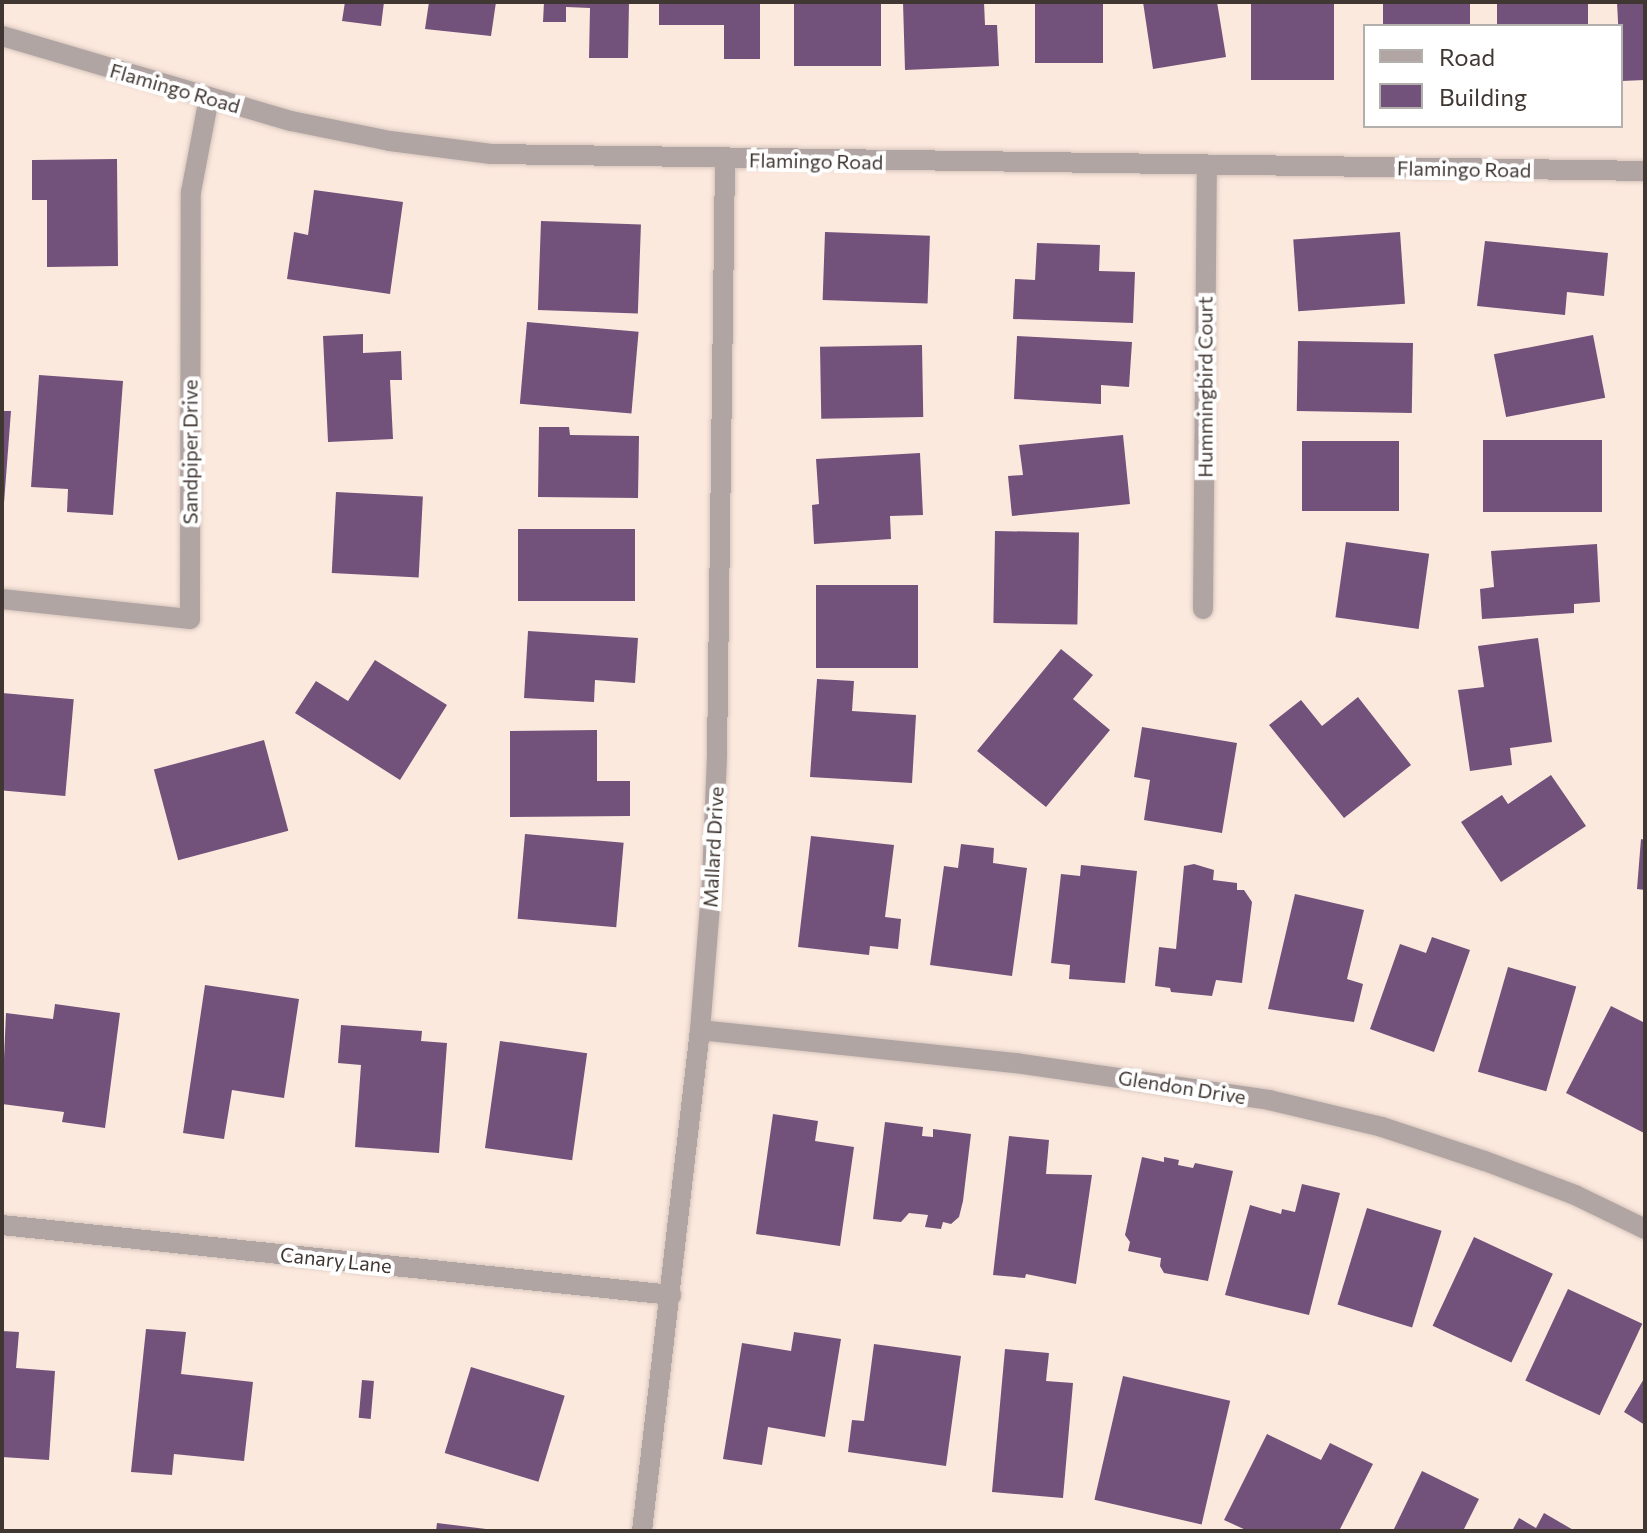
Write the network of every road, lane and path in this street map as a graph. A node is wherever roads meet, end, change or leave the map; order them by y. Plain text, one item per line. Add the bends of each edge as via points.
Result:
1 (2, 36) edge
2 (209, 98) junction
3 (725, 159) junction
4 (1207, 166) junction
5 (1645, 171) edge
6 (2, 599) edge
7 (1203, 609) dead end
8 (700, 1030) junction
9 (2, 1225) edge
10 (1645, 1229) edge
11 (671, 1295) junction
12 (642, 1531) edge

1 - 2 street, Flamingo Road
2 - 3 street, Flamingo Road via 376,139 491,154
2 - 6 street, Sandpiper Drive via 191,192 190,619
3 - 4 street, Flamingo Road
3 - 8 street, Mallard Drive via 717,755
4 - 5 street, Flamingo Road
4 - 7 street, Hummingbird Court
8 - 10 street, Glendon Drive via 1016,1063 1269,1100 1382,1127 1485,1161
8 - 11 street, Mallard Drive
9 - 11 street, Canary Lane
11 - 12 street, Mallard Drive

